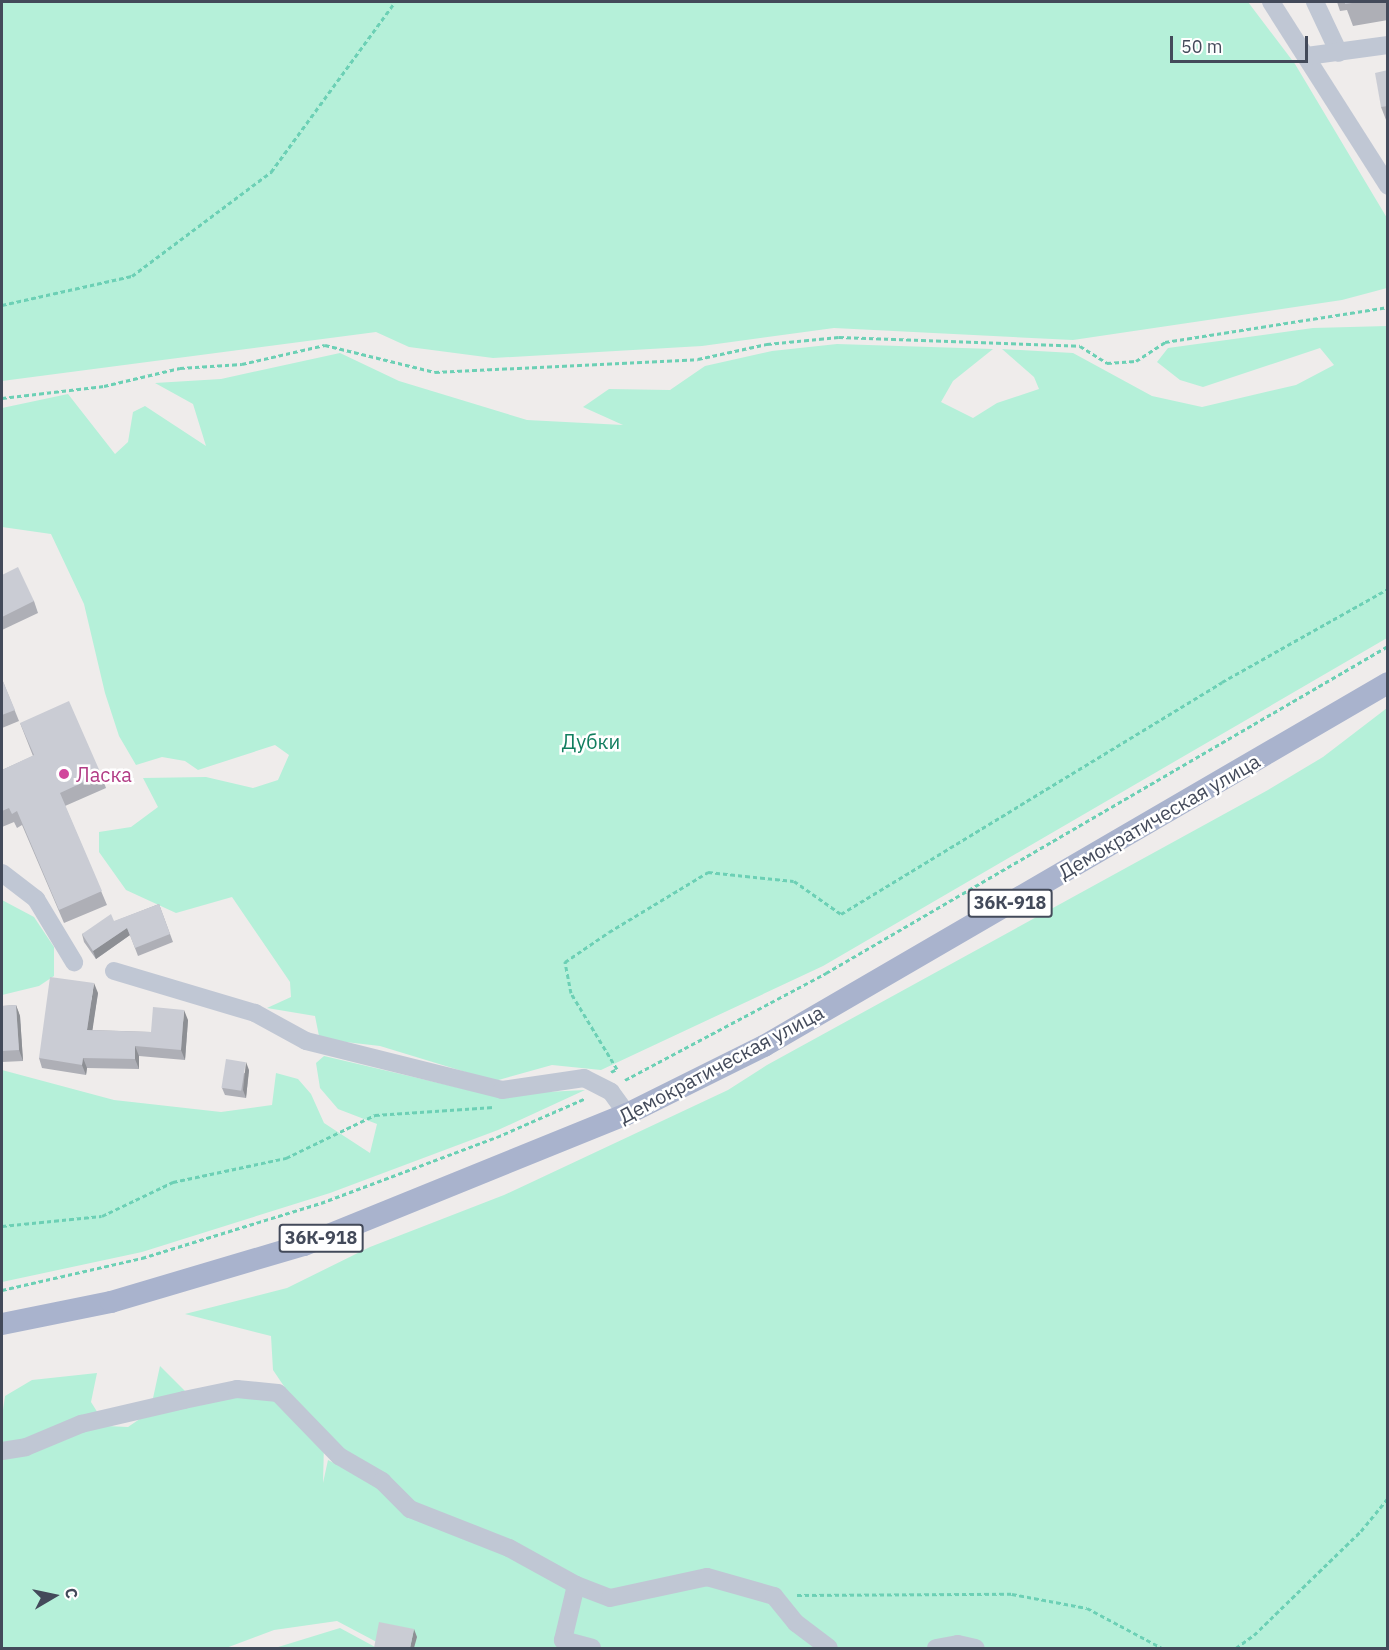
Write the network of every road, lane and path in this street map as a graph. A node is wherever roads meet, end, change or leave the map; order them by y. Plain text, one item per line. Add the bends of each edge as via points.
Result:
1 (396, 2) edge
2 (1272, 2) edge
3 (1315, 2) edge
4 (1388, 45) edge
5 (1339, 53) junction
6 (1307, 56) junction
7 (1388, 186) edge
8 (2, 305) edge
9 (1388, 307) edge
10 (2, 398) edge
11 (1388, 589) edge
12 (1388, 646) edge
13 (1388, 683) edge
14 (2, 873) edge
15 (74, 962) dead end
16 (114, 971) dead end
17 (598, 1086) junction
18 (505, 1105) dead end
19 (627, 1114) junction
20 (2, 1226) edge
21 (2, 1290) edge
22 (2, 1324) edge
23 (2, 1451) edge
24 (1388, 1498) edge
25 (576, 1585) junction
26 (774, 1596) junction
27 (592, 1648) edge
28 (830, 1648) edge
29 (936, 1648) edge
30 (976, 1648) edge
31 (1162, 1648) edge
32 (1236, 1648) edge

1 - 8 path via 271,172 132,276
2 - 6 street
3 - 5 street
4 - 5 street
5 - 6 street
6 - 7 street
9 - 10 path via 1165,342 1136,361 1107,363 1080,346 839,337 767,344 698,359 435,372 325,345 242,364 180,368 104,386
11 - 17 path via 1222,682 841,914 794,881 708,872 609,932 565,962 571,993 617,1069
12 - 17 path via 816,978
13 - 19 main road, Демократическая улица / 36К-918 via 764,1046
14 - 15 street via 36,899
16 - 17 street via 255,1013 306,1041 502,1090 584,1078
17 - 19 street
17 - 21 path via 497,1137 321,1203 142,1258
18 - 20 path via 482,1110 375,1115 286,1158 173,1182 102,1216
19 - 22 main road, Демократическая улица / 36К-918 via 304,1245 111,1302
23 - 25 street via 26,1447 81,1424 184,1400 237,1389 278,1392 339,1456 382,1481 410,1509 509,1548
24 - 32 path via 1361,1531
25 - 26 street via 610,1598 707,1577
25 - 27 street via 563,1640
26 - 28 street via 796,1623
26 - 31 path via 1012,1594 1087,1608
29 - 30 street via 958,1644

